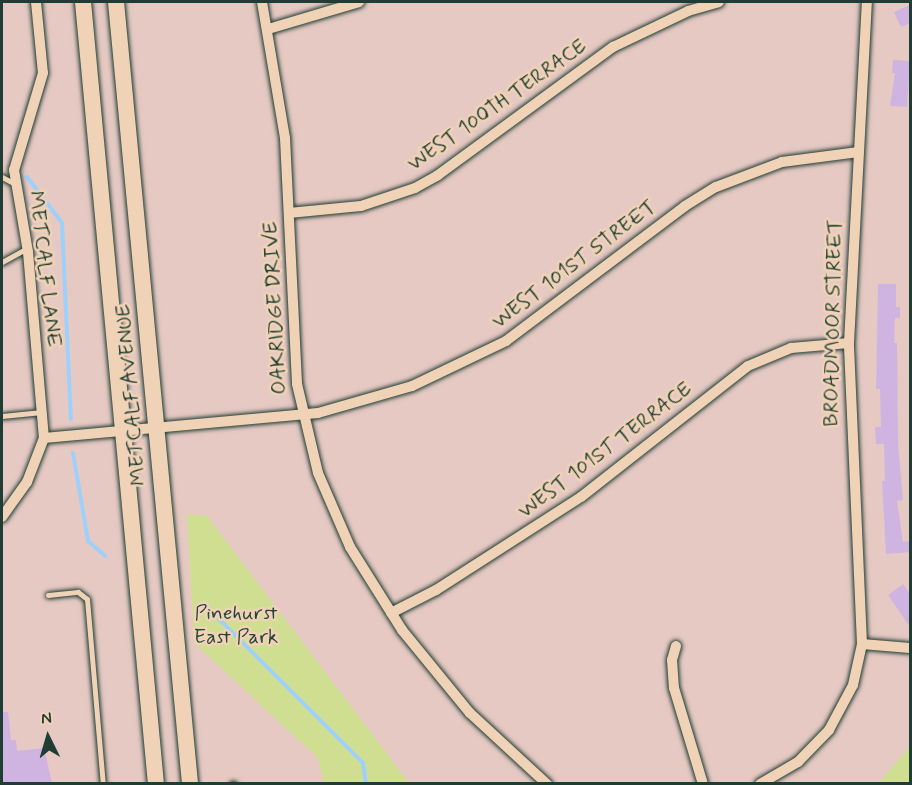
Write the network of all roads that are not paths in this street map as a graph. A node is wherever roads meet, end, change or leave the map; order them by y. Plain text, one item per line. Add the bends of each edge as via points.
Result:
1 (36, 2) edge
2 (83, 2) edge
3 (116, 2) edge
4 (262, 2) edge
5 (359, 2) edge
6 (719, 2) edge
7 (867, 2) edge
8 (268, 29) junction
9 (858, 152) junction
10 (2, 177) edge
11 (15, 184) junction
12 (290, 213) junction
13 (27, 248) junction
14 (2, 262) edge
15 (849, 344) junction
16 (42, 412) junction
17 (303, 415) junction
18 (2, 416) edge
19 (157, 430) junction
20 (123, 431) junction
21 (44, 438) junction
22 (2, 517) edge
23 (48, 595) dead end
24 (391, 613) junction
25 (862, 644) junction
26 (676, 646) dead end
27 (910, 648) edge
28 (103, 783) edge
29 (156, 783) edge
30 (190, 783) edge
31 (547, 783) edge
32 (702, 783) edge
33 (760, 783) edge

1 - 11 street, METCALF LANE via 43,74 14,170
2 - 20 main road, METCALF AVENUE
3 - 19 main road, METCALF AVENUE
4 - 8 street, OAKRIDGE DRIVE
5 - 8 street
6 - 12 street, WEST 100TH TERRACE via 688,11 613,47 415,188 361,206
7 - 9 street, BROADMOOR STREET
8 - 12 street, OAKRIDGE DRIVE via 285,138
9 - 15 street, BROADMOOR STREET
9 - 17 street, WEST 101ST STREET via 782,162 716,187 685,206 506,341 412,386
10 - 11 lane
11 - 13 street, METCALF LANE
12 - 17 street, OAKRIDGE DRIVE via 295,367
13 - 14 lane
13 - 16 street, METCALF LANE
15 - 24 street, WEST 101ST TERRACE via 792,348 748,366 582,497 436,590
15 - 25 street, BROADMOOR STREET
16 - 18 lane
16 - 21 street, METCALF LANE
17 - 19 street, WEST 101ST STREET
17 - 24 street, OAKRIDGE DRIVE via 331,506
19 - 20 street, WEST 101ST STREET
19 - 30 main road, METCALF AVENUE
20 - 21 street, WEST 101ST STREET
20 - 29 main road, METCALF AVENUE
21 - 22 street via 27,482
23 - 28 lane via 78,592 87,599
24 - 31 street, OAKRIDGE DRIVE via 470,713
25 - 27 street
25 - 33 street, BROADMOOR STREET via 853,685 830,730 798,762
26 - 32 street via 672,660 674,688

